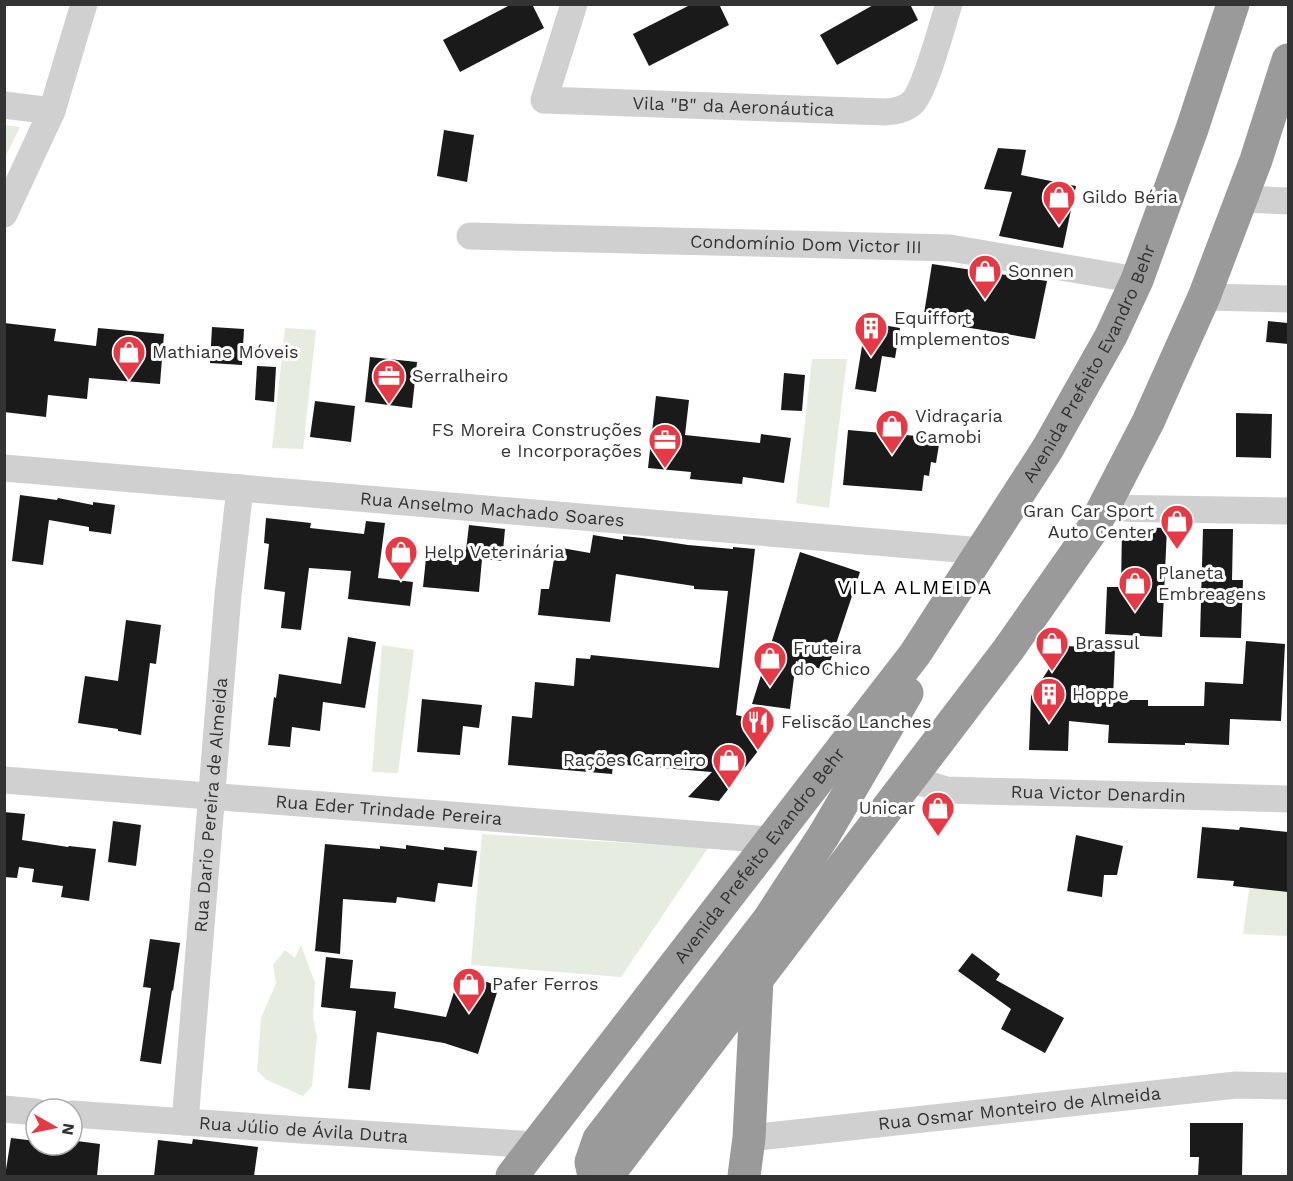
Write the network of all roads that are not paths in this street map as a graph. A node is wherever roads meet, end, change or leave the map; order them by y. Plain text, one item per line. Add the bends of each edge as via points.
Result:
1 (84, 4) edge
2 (574, 4) edge
3 (949, 4) edge
4 (1233, 4) edge
5 (1288, 60) edge
6 (4, 105) edge
7 (52, 111) junction
8 (1241, 200) junction
9 (1288, 201) edge
10 (4, 214) edge
11 (470, 236) dead end
12 (1137, 280) junction
13 (1204, 297) junction
14 (1288, 299) edge
15 (4, 468) edge
16 (240, 488) junction
17 (1104, 508) junction
18 (1288, 511) edge
19 (982, 551) junction
20 (915, 654) junction
21 (910, 779) junction
22 (4, 780) edge
23 (211, 796) junction
24 (1288, 799) edge
25 (771, 840) junction
26 (757, 980) junction
27 (1288, 1086) edge
28 (4, 1109) edge
29 (24, 1111) edge
30 (84, 1115) edge
31 (184, 1122) junction
32 (749, 1138) junction
33 (536, 1145) junction
34 (512, 1176) edge
35 (594, 1176) edge
36 (607, 1176) edge
37 (744, 1176) edge

1 - 7 street
2 - 3 street, Vila "B" da Aeronáutica via 544,100 885,112 901,110 913,102 922,87
4 - 12 highway, Avenida Prefeito Evandro Behr
5 - 8 highway
6 - 7 street
7 - 10 street
8 - 9 street
8 - 13 highway
11 - 12 street, Condomínio Dom Victor III via 950,248
12 - 19 highway, Avenida Prefeito Evandro Behr via 1077,399
13 - 14 street
13 - 17 highway
15 - 16 street, Rua Anselmo Machado Soares
16 - 19 street, Rua Anselmo Machado Soares
16 - 23 street, Rua Dario Pereira de Almeida
17 - 18 street
17 - 21 highway via 1008,650
19 - 20 highway, Avenida Prefeito Evandro Behr
20 - 25 highway, Avenida Prefeito Evandro Behr
20 - 35 highway via 912,683 824,835 769,919 598,1139 591,1162
21 - 24 street, Rua Victor Denardin via 946,790
21 - 26 highway
22 - 23 street, Rua Eder Trindade Pereira
23 - 25 street, Rua Eder Trindade Pereira
23 - 31 street, Rua Dario Pereira de Almeida
25 - 33 highway, Avenida Prefeito Evandro Behr
26 - 32 highway
26 - 36 highway
27 - 32 street, Rua Osmar Monteiro de Almeida via 1236,1085
28 - 29 street
30 - 31 street, Rua Júlio de Ávila Dutra
31 - 33 street, Rua Júlio de Ávila Dutra
32 - 37 highway
33 - 34 highway, Avenida Prefeito Evandro Behr

